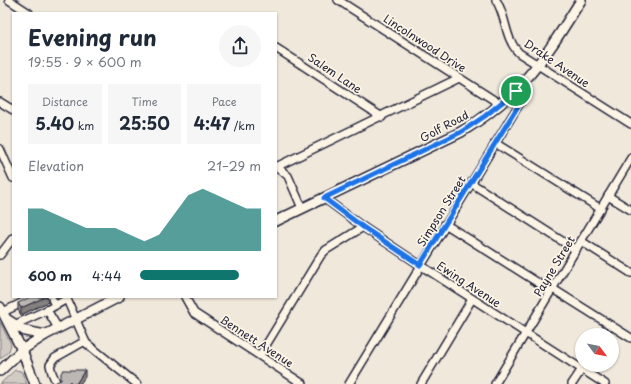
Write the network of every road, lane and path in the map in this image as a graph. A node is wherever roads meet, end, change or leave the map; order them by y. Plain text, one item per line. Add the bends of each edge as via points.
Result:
1 (8, 0) edge
2 (338, 0) edge
3 (496, 0) edge
4 (581, 0) edge
5 (27, 12) edge
6 (277, 49) edge
7 (538, 66) junction
8 (459, 78) junction
9 (516, 91) junction
10 (0, 102) edge
11 (500, 104) junction
12 (12, 109) edge
13 (382, 117) junction
14 (631, 124) edge
15 (495, 143) junction
16 (0, 149) edge
17 (631, 158) edge
18 (277, 167) edge
19 (277, 168) edge
20 (12, 176) edge
21 (471, 183) junction
22 (608, 196) junction
23 (324, 198) junction
24 (302, 208) junction
25 (601, 208) junction
26 (631, 210) edge
27 (277, 220) edge
28 (445, 224) junction
29 (363, 227) junction
30 (12, 239) edge
31 (581, 241) junction
32 (576, 250) junction
33 (0, 255) edge
34 (420, 265) junction
35 (631, 273) edge
36 (552, 290) junction
37 (32, 298) edge
38 (52, 298) edge
39 (67, 298) edge
40 (117, 298) edge
41 (186, 298) edge
42 (472, 299) junction
43 (55, 305) junction
44 (47, 310) junction
45 (3, 313) edge
46 (76, 319) junction
47 (12, 326) junction
48 (58, 328) junction
49 (526, 333) junction
50 (45, 335) junction
51 (631, 338) edge
52 (85, 341) junction
53 (22, 350) junction
54 (260, 355) junction
55 (575, 364) edge
56 (0, 371) edge
57 (580, 372) edge
58 (587, 372) edge
59 (35, 384) edge
60 (57, 384) edge
61 (137, 384) edge
62 (303, 384) edge
63 (349, 384) edge
64 (421, 384) edge
65 (495, 384) edge
66 (572, 384) edge
67 (605, 384) edge

1 - 5 street
2 - 8 street, Lincolnwood Drive
3 - 7 street, Drake Avenue via 503,12 513,47
4 - 7 main road, Golf Road
6 - 13 street, Salem Lane
7 - 9 main road, Golf Road
7 - 14 street, Drake Avenue
8 - 11 street, Lincolnwood Drive
8 - 13 street
9 - 11 main road, Golf Road
9 - 15 street, Simpson Street via 521,97 520,103
10 - 12 street
11 - 23 main road, Golf Road via 461,132
13 - 18 street
15 - 21 street, Simpson Street
15 - 25 street
16 - 20 street
17 - 22 street, Payne Street
19 - 24 street via 288,176
21 - 28 street, Simpson Street
21 - 32 street
22 - 25 street, Payne Street
22 - 26 street
23 - 24 main road, Golf Road
23 - 29 street, Ewing Avenue
24 - 27 main road, Golf Road
25 - 31 street, Payne Street
28 - 34 street, Simpson Street
28 - 36 street
29 - 34 street, Ewing Avenue
29 - 54 street via 326,250 321,256
30 - 33 street
31 - 32 street, Payne Street
31 - 35 street
32 - 36 street, Payne Street
34 - 42 street, Ewing Avenue
34 - 63 street, Simpson Street
36 - 49 street, Payne Street
36 - 51 street
37 - 45 street
38 - 43 street
39 - 43 street
39 - 46 street
40 - 46 main road
41 - 54 street, Bennett Avenue via 194,314
42 - 49 street, Ewing Avenue
42 - 64 street
43 - 44 street
44 - 47 street
44 - 48 street
45 - 47 main road
46 - 48 main road
46 - 52 street
47 - 50 main road
47 - 53 main road
48 - 50 main road
49 - 55 street, Ewing Avenue
49 - 65 street, Payne Street
50 - 53 main road
52 - 60 street via 62,353 50,365
52 - 61 street
53 - 56 main road
53 - 59 main road
54 - 62 street, Bennett Avenue
57 - 66 street
58 - 67 street, Ewing Avenue

